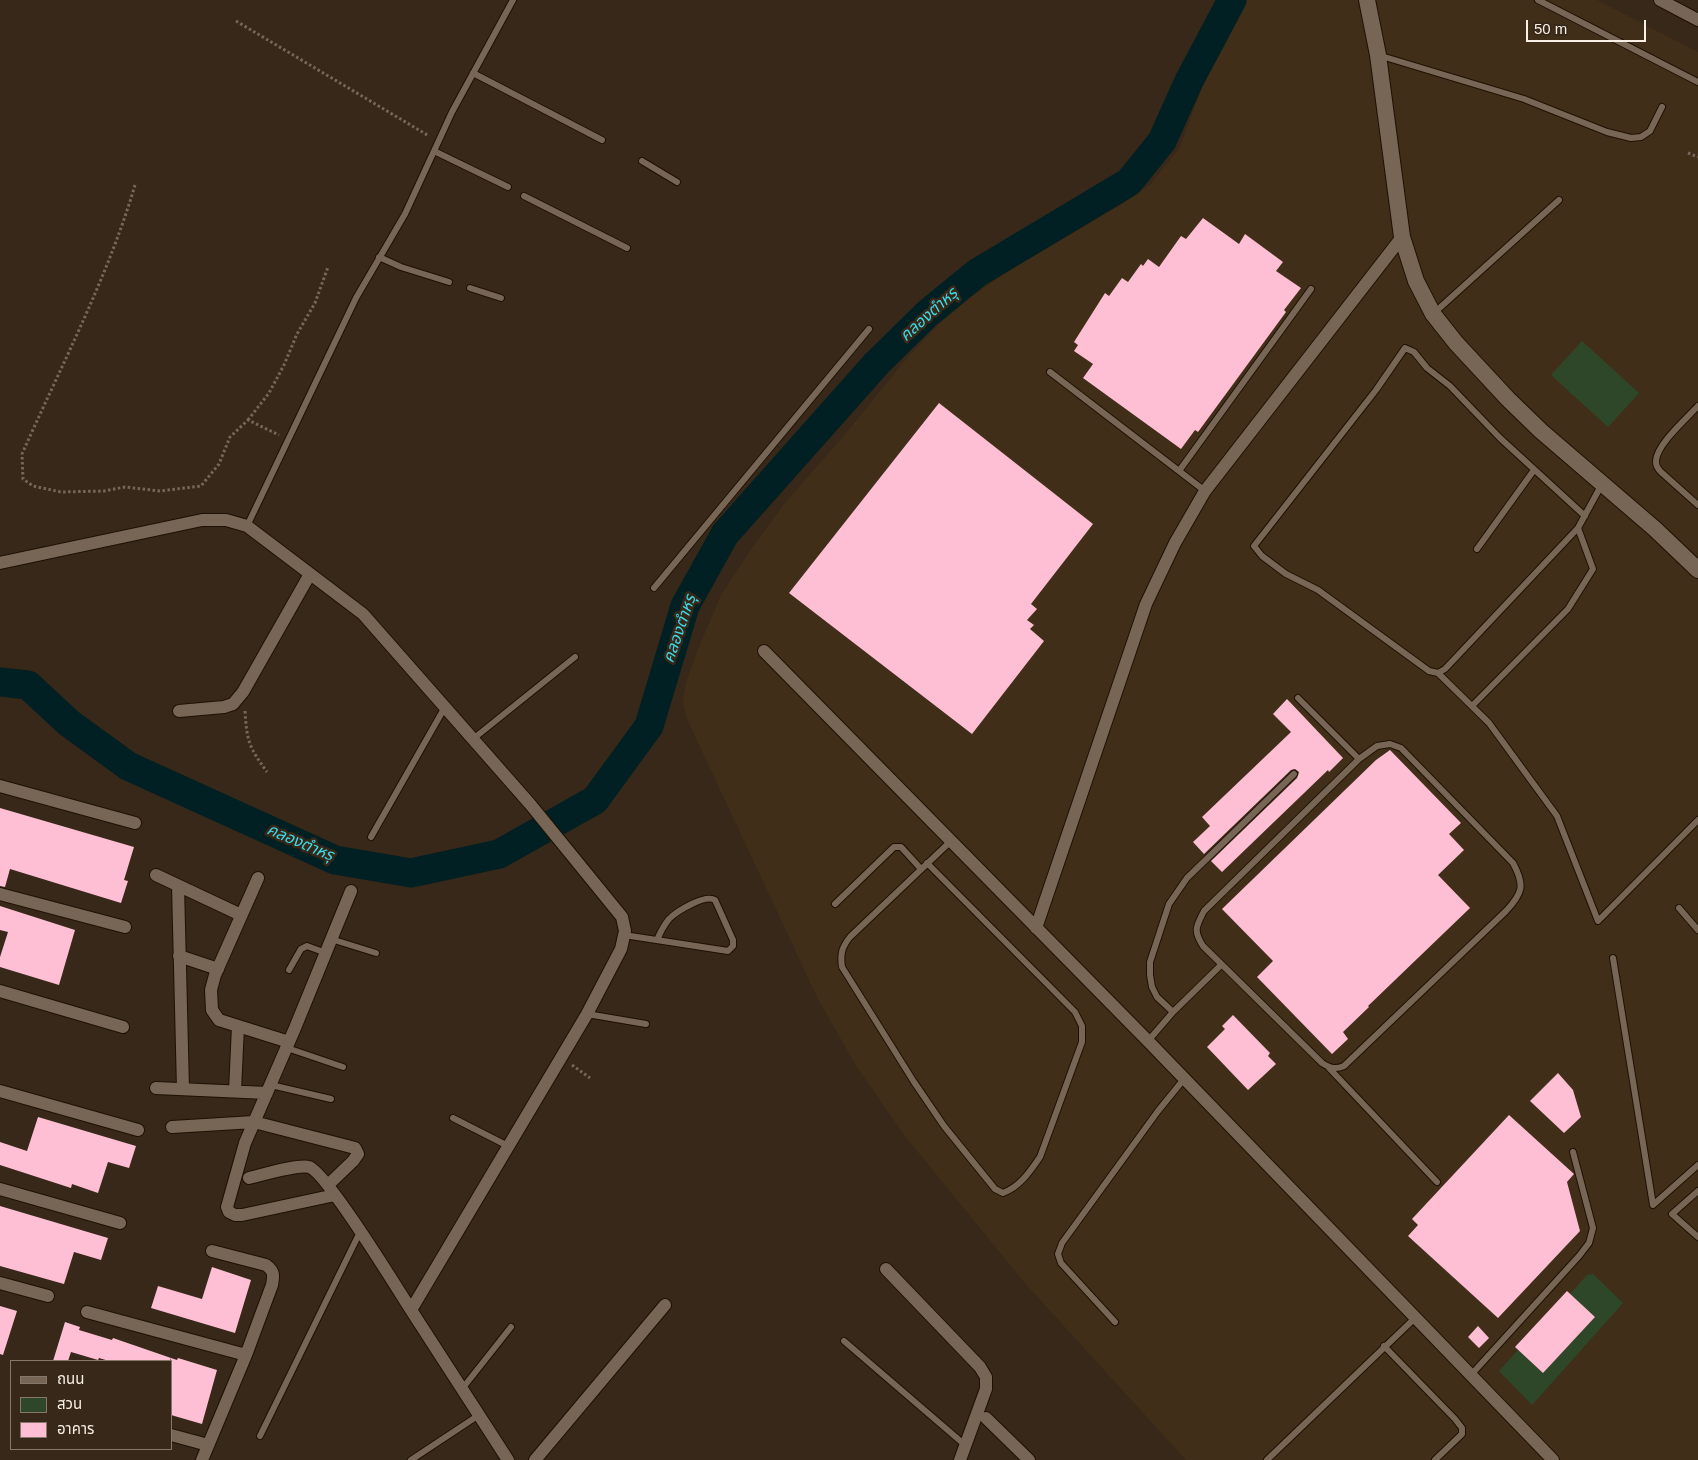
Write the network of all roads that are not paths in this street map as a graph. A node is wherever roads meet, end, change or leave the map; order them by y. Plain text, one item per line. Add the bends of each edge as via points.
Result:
1 (513, 0) edge
2 (1367, 0) edge
3 (1538, 0) edge
4 (1660, 0) edge
5 (1698, 20) edge
6 (1378, 55) junction
7 (473, 74) junction
8 (1698, 82) edge
9 (1662, 107) dead end
10 (602, 140) dead end
11 (434, 151) junction
12 (642, 161) dead end
13 (678, 182) dead end
14 (508, 187) dead end
15 (524, 196) dead end
16 (1559, 200) dead end
17 (1402, 237) junction
18 (627, 248) dead end
19 (380, 257) junction
20 (449, 282) dead end
21 (470, 288) dead end
22 (1311, 289) dead end
23 (501, 298) dead end
24 (1433, 314) junction
25 (869, 329) dead end
26 (1050, 372) dead end
27 (1698, 406) edge
28 (1534, 470) junction
29 (1179, 471) junction
30 (1602, 484) junction
31 (1205, 491) junction
32 (1698, 505) edge
33 (1585, 516) junction
34 (247, 526) junction
35 (1578, 528) junction
36 (1478, 549) dead end
37 (0, 563) edge
38 (1698, 570) edge
39 (310, 574) junction
40 (654, 588) dead end
41 (764, 651) dead end
42 (575, 658) dead end
43 (1438, 673) junction
44 (1298, 698) dead end
45 (1472, 706) junction
46 (445, 707) junction
47 (179, 711) dead end
48 (473, 739) junction
49 (1359, 759) junction
50 (1294, 774) dead end
51 (0, 786) edge
52 (1698, 820) edge
53 (135, 823) dead end
54 (371, 837) dead end
55 (950, 842) junction
56 (927, 863) junction
57 (922, 869) junction
58 (156, 875) dead end
59 (258, 878) dead end
60 (178, 886) junction
61 (351, 891) dead end
62 (0, 894) edge
63 (835, 904) dead end
64 (1679, 908) dead end
65 (242, 915) junction
66 (125, 927) dead end
67 (1036, 928) junction
68 (1698, 930) edge
69 (624, 935) junction
70 (331, 940) junction
71 (656, 940) junction
72 (326, 953) junction
73 (376, 954) dead end
74 (179, 956) junction
75 (1613, 958) dead end
76 (1221, 965) junction
77 (218, 969) junction
78 (289, 970) dead end
79 (0, 991) edge
80 (1173, 1012) junction
81 (587, 1014) junction
82 (646, 1024) dead end
83 (238, 1026) junction
84 (123, 1027) dead end
85 (1148, 1041) junction
86 (288, 1045) junction
87 (343, 1067) dead end
88 (1330, 1068) junction
89 (1184, 1079) junction
90 (156, 1088) dead end
91 (183, 1088) junction
92 (269, 1089) junction
93 (0, 1091) edge
94 (235, 1091) junction
95 (331, 1098) dead end
96 (453, 1118) dead end
97 (254, 1122) junction
98 (172, 1127) dead end
99 (138, 1130) dead end
100 (508, 1146) junction
101 (1573, 1152) dead end
102 (1698, 1165) edge
103 (249, 1178) dead end
104 (1437, 1182) dead end
105 (0, 1189) edge
106 (332, 1190) junction
107 (1698, 1190) edge
108 (120, 1223) dead end
109 (360, 1232) junction
110 (1698, 1237) edge
111 (212, 1250) dead end
112 (886, 1269) dead end
113 (0, 1283) edge
114 (48, 1296) dead end
115 (665, 1305) dead end
116 (411, 1310) junction
117 (87, 1312) dead end
118 (1414, 1318) junction
119 (1115, 1322) dead end
120 (511, 1327) dead end
121 (844, 1341) dead end
122 (1384, 1346) junction
123 (246, 1355) junction
124 (1470, 1376) junction
125 (462, 1389) junction
126 (479, 1415) junction
127 (986, 1418) dead end
128 (172, 1435) edge
129 (260, 1436) dead end
130 (208, 1445) junction
131 (966, 1445) junction
132 (202, 1460) edge
133 (411, 1460) edge
134 (508, 1460) edge
135 (534, 1460) edge
136 (960, 1460) edge
137 (1029, 1460) edge
138 (1267, 1460) edge
139 (1435, 1460) edge
140 (1553, 1460) edge

1 - 7 lane
2 - 6 street
3 - 8 lane
4 - 5 street
6 - 9 lane via 1524,99 1607,132 1631,138 1641,137 1650,131
6 - 17 street
7 - 10 lane
7 - 11 lane
11 - 14 lane
11 - 19 lane via 405,214
12 - 13 lane
15 - 18 lane
16 - 24 lane
17 - 24 street via 1416,281
17 - 31 street
19 - 20 lane
19 - 34 lane via 356,298
21 - 23 lane
22 - 29 lane
24 - 30 street via 1508,399
25 - 40 lane
26 - 29 lane
27 - 32 lane via 1663,445 1656,460 1661,472
28 - 33 lane
28 - 36 lane
28 - 43 lane via 1450,386 1427,368 1414,352 1405,348 1254,546 1286,574 1318,590 1428,671
29 - 31 lane
30 - 33 lane
30 - 38 street
31 - 67 street via 1175,543 1146,604
33 - 35 lane
34 - 37 street via 226,520 202,520
34 - 39 street
35 - 43 lane
35 - 45 lane via 1593,569 1568,609
39 - 46 street via 363,614
39 - 47 street via 233,704
41 - 55 street
42 - 48 lane
43 - 45 lane
44 - 49 lane
45 - 52 lane via 1489,723 1557,816 1598,921
46 - 48 street
46 - 54 lane
48 - 69 street via 622,917
49 - 76 lane via 1204,911 1197,924 1196,936
49 - 88 lane via 1377,746 1390,744 1401,748 1514,863 1522,888 1506,911 1344,1066
50 - 80 lane via 1187,878 1169,904 1150,962 1150,975 1157,997
51 - 53 street
55 - 56 lane
55 - 67 street
56 - 57 lane
56 - 57 lane via 1075,1012 1082,1026 1082,1042 1040,1156 1014,1189 1003,1193 995,1189 944,1126 842,967 840,956 850,937
57 - 63 lane via 901,847 894,847
58 - 60 street
59 - 65 street
60 - 65 street
60 - 74 street
61 - 70 street
62 - 66 street
64 - 68 lane
65 - 77 street
67 - 85 street
69 - 71 lane
69 - 81 street via 621,949
70 - 72 street
70 - 73 lane
71 - 71 lane via 669,919 679,911 710,897 715,900 734,940 728,951
72 - 78 lane via 307,946 301,949
72 - 86 street
74 - 77 street
74 - 91 street
75 - 102 lane via 1653,1205
76 - 80 lane
76 - 88 lane
77 - 83 street via 212,990 212,1010 219,1020
79 - 84 street
80 - 85 lane
81 - 82 lane
81 - 100 street
83 - 86 street
83 - 94 street
85 - 89 street
86 - 87 lane
86 - 92 street
88 - 104 lane
89 - 118 street
89 - 119 lane via 1062,1243 1058,1254 1061,1263
90 - 91 street
91 - 94 street
92 - 94 street
92 - 95 lane
92 - 97 street
93 - 99 street
96 - 100 lane
97 - 98 street
97 - 106 street via 355,1148 358,1154
97 - 106 street via 227,1207 229,1212 242,1215
100 - 116 street
101 - 124 lane via 1592,1228 1588,1243
103 - 106 street via 301,1166 310,1167
105 - 108 street
106 - 109 street
107 - 110 lane via 1672,1214
109 - 116 street
109 - 129 lane
111 - 123 street via 266,1265 274,1275
112 - 131 street via 986,1377 986,1389
113 - 114 street
115 - 135 street
116 - 125 street
117 - 123 street
118 - 122 lane
118 - 124 street
120 - 125 lane
121 - 131 lane
122 - 138 lane
122 - 139 lane via 1462,1428 1462,1434
123 - 130 street
124 - 140 street
125 - 126 street
126 - 133 lane
126 - 134 street
127 - 137 street
128 - 130 street
130 - 132 street
131 - 136 street

